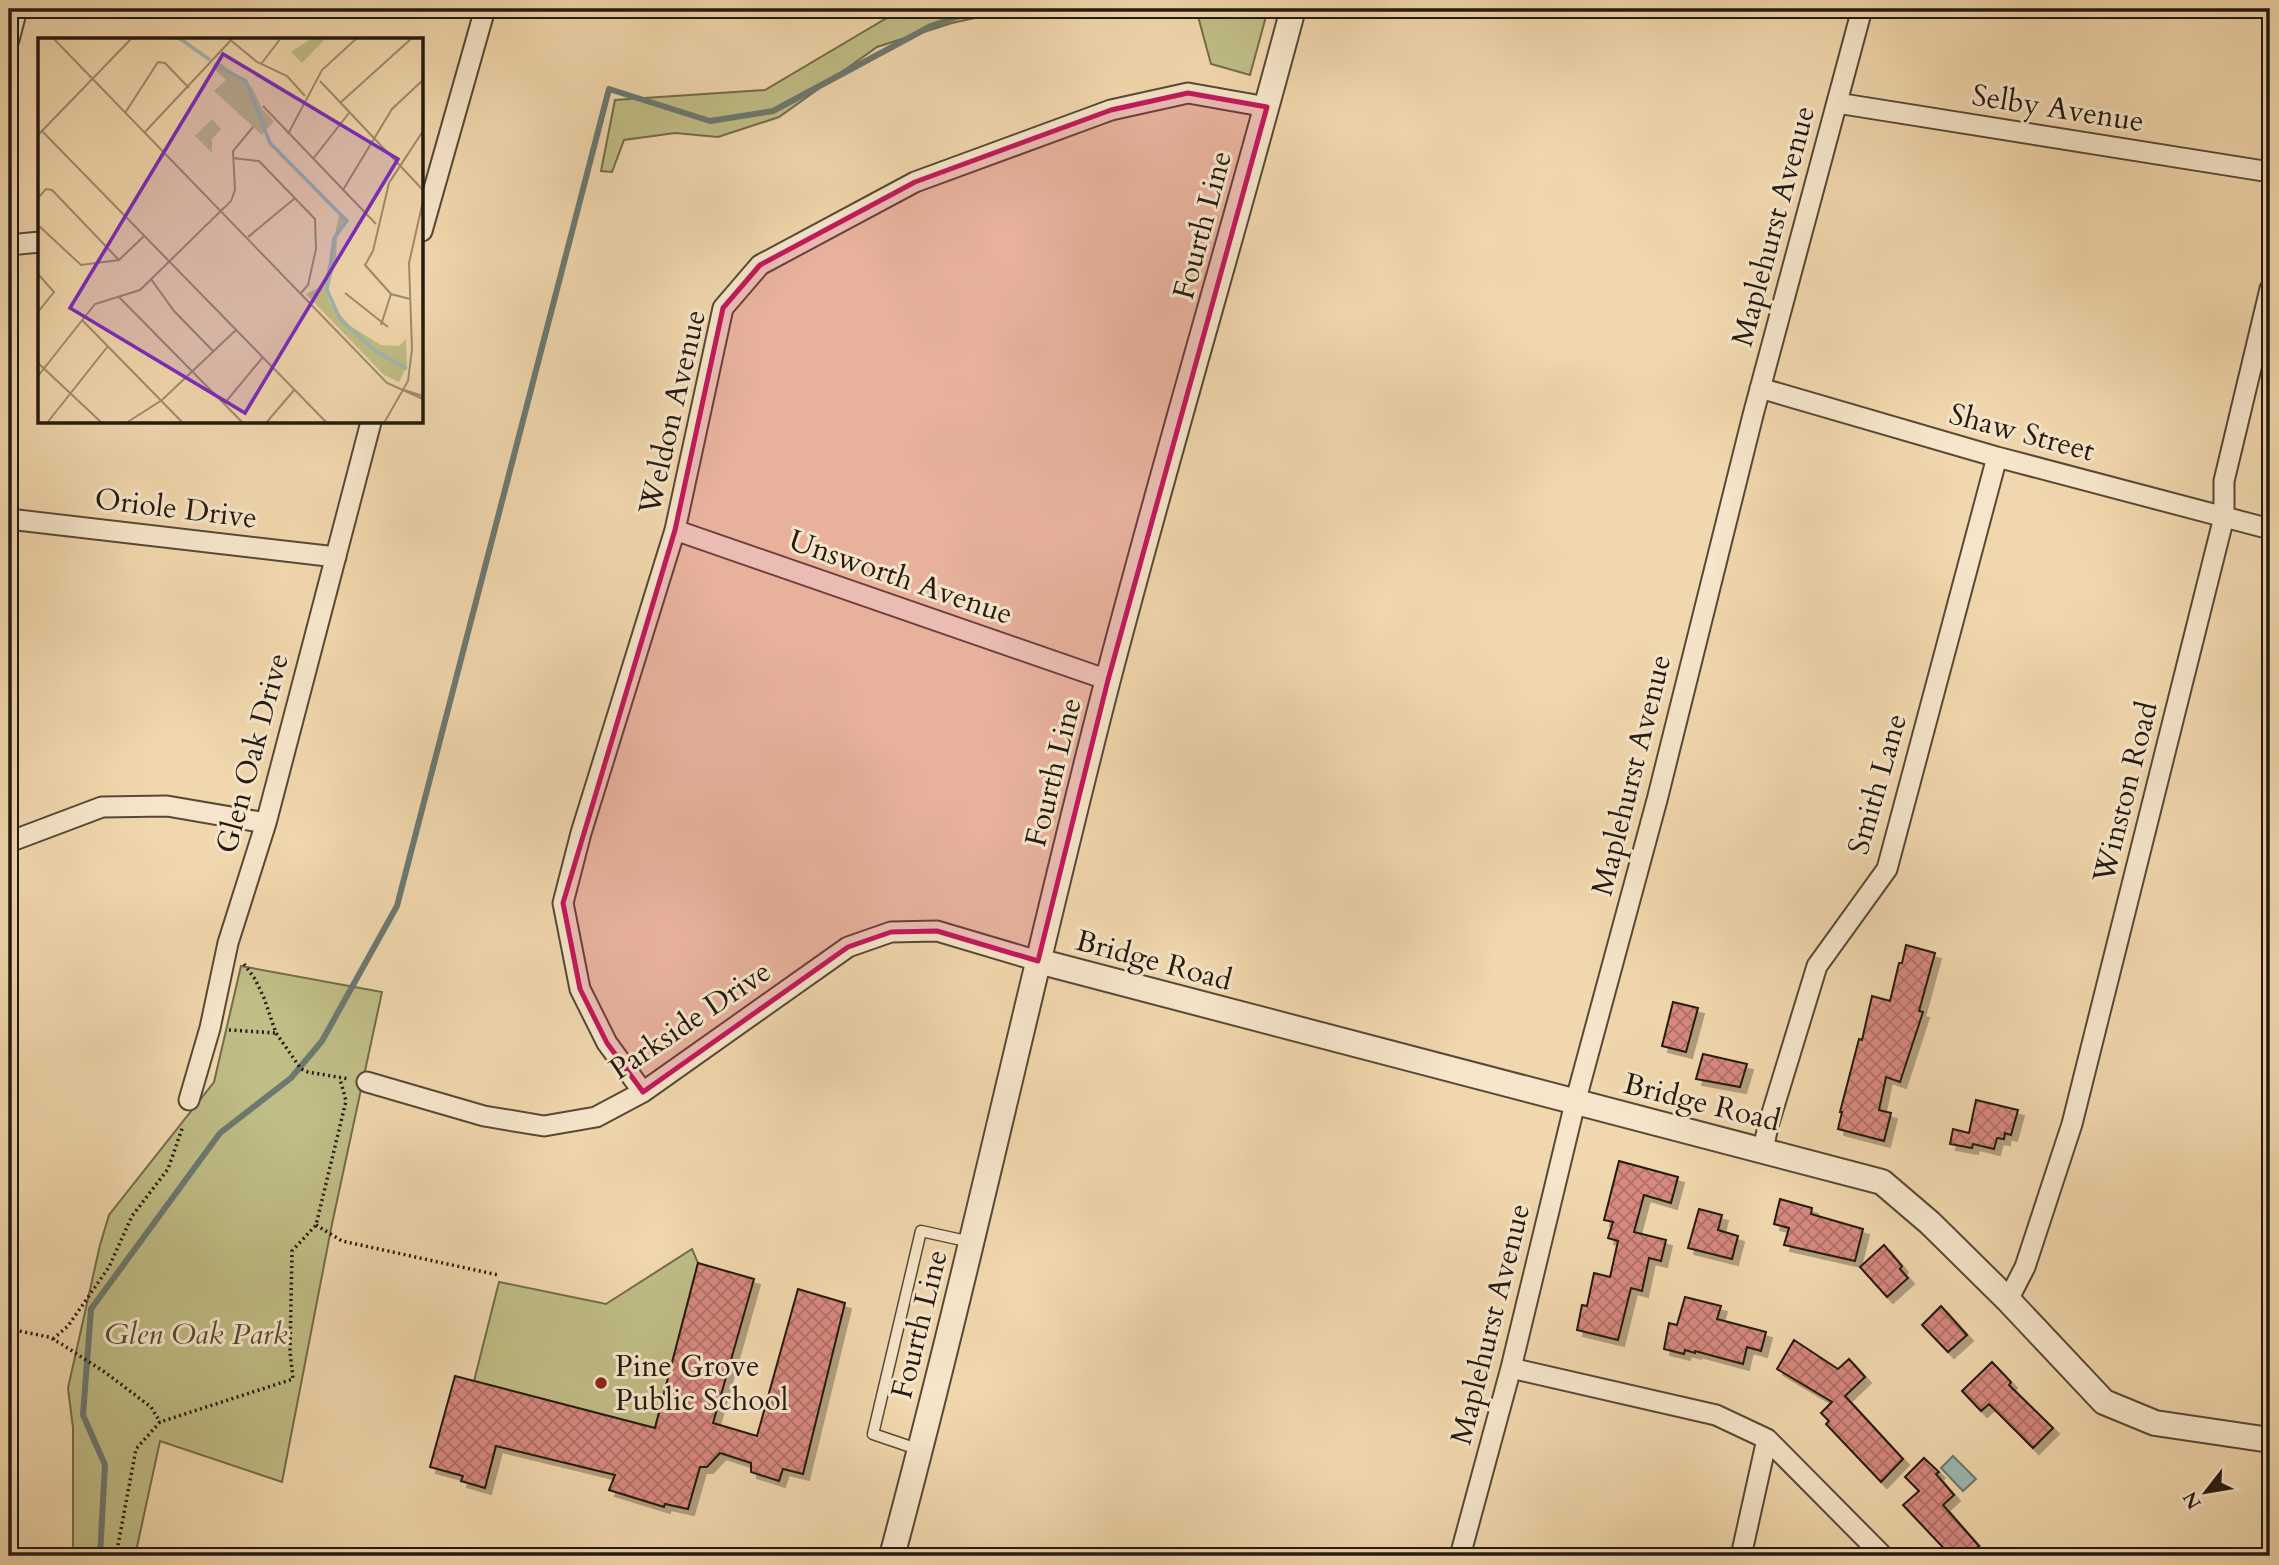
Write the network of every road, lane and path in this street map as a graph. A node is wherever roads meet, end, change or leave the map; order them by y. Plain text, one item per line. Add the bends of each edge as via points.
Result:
1 (17, 9) edge
2 (485, 9) edge
3 (1293, 9) edge
4 (1862, 9) edge
5 (9, 40) edge
6 (1837, 103) junction
7 (1267, 107) junction
8 (2270, 172) edge
9 (424, 224) edge
10 (38, 242) edge
11 (9, 245) edge
12 (2270, 289) edge
13 (1760, 388) junction
14 (370, 424) edge
15 (1997, 457) junction
16 (2224, 517) junction
17 (9, 519) edge
18 (2270, 529) edge
19 (676, 530) junction
20 (336, 556) junction
21 (1108, 680) junction
22 (266, 823) junction
23 (9, 842) edge
24 (228, 943) junction
25 (1038, 961) junction
26 (210, 1028) junction
27 (276, 1033) junction
28 (340, 1079) junction
29 (367, 1082) joint
30 (643, 1092) junction
31 (189, 1100) dead end
32 (1575, 1104) junction
33 (183, 1126) dead end
34 (1763, 1150) junction
35 (316, 1225) junction
36 (971, 1242) junction
37 (498, 1275) dead end
38 (2008, 1300) junction
39 (9, 1329) edge
40 (53, 1339) junction
41 (1511, 1367) junction
42 (160, 1422) junction
43 (1767, 1439) junction
44 (2270, 1440) edge
45 (920, 1450) junction
46 (116, 1556) edge
47 (892, 1556) edge
48 (1460, 1556) edge
49 (1741, 1556) edge
50 (1883, 1556) edge

1 - 5 street
2 - 9 street
3 - 7 street, Fourth Line
4 - 6 street, Maplehurst Avenue
6 - 8 street, Selby Avenue
6 - 13 street, Maplehurst Avenue
7 - 19 street, Weldon Avenue via 1188,93 1111,110 915,182 760,265 723,308
7 - 21 street, Fourth Line
10 - 11 street
12 - 16 street, Winston Road via 2224,481
13 - 15 street, Shaw Street
13 - 32 street, Maplehurst Avenue
14 - 20 street, Glen Oak Drive
15 - 16 street, Shaw Street
15 - 34 street, Smith Lane via 1887,869 1817,966
16 - 18 street, Shaw Street
16 - 38 street, Winston Road via 2072,1124 2025,1267
17 - 20 street, Oriole Drive
19 - 21 street, Unsworth Avenue
19 - 30 street, Weldon Avenue via 581,833 564,902 580,989 607,1043
20 - 22 street, Glen Oak Drive
21 - 25 street, Fourth Line
22 - 23 street via 167,806 102,807
22 - 24 street, Glen Oak Drive
24 - 26 street, Glen Oak Drive
24 - 27 path via 256,979
25 - 30 street, Parkside Drive via 937,930 891,932 848,947
25 - 32 street, Bridge Road
25 - 36 street, Fourth Line
26 - 27 path
26 - 31 street, Glen Oak Drive
27 - 28 path via 300,1069
28 - 29 path
28 - 35 path via 346,1101
29 - 30 street, Parkside Drive via 484,1116 544,1126 596,1117
32 - 34 street, Bridge Road
32 - 41 street, Maplehurst Avenue
33 - 40 path via 168,1169 132,1216 108,1267 68,1326
34 - 38 street, Bridge Road via 1882,1182
35 - 37 path via 342,1241
35 - 42 path via 292,1251 293,1379
36 - 45 street, Fourth Line
36 - 45 lane via 921,1231 873,1434
38 - 44 street, Bridge Road via 2104,1402 2155,1423
39 - 40 path
40 - 42 path via 151,1407
41 - 43 street via 1716,1415
41 - 48 street, Maplehurst Avenue
42 - 46 path via 136,1449
43 - 49 street
43 - 50 street
45 - 47 street, Fourth Line

